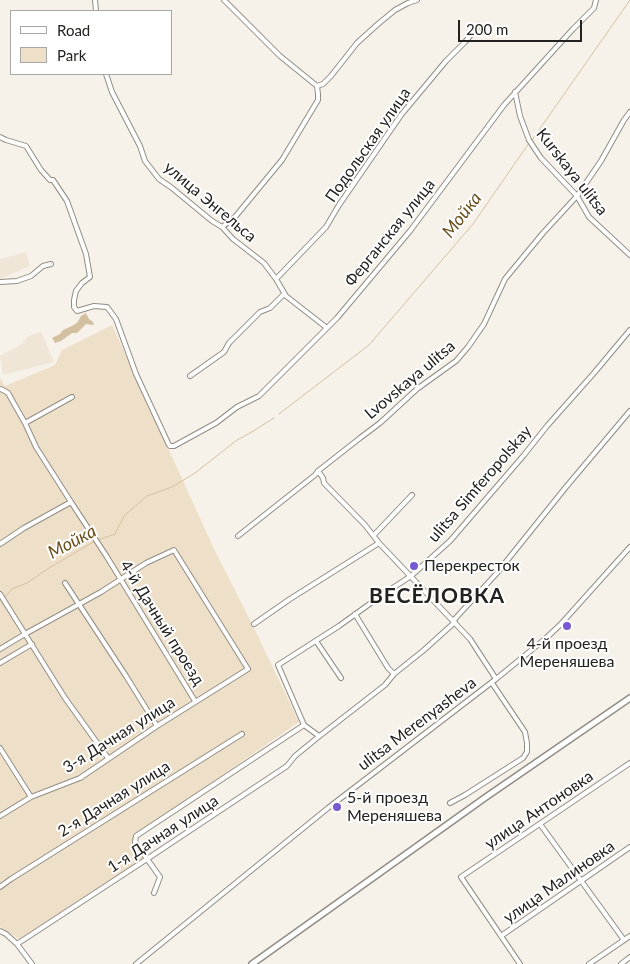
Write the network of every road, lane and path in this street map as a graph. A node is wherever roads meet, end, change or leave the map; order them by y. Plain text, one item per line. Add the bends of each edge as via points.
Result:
1 (224, 0) edge
2 (417, 0) edge
3 (596, 0) edge
4 (479, 25) dead end
5 (106, 75) edge
6 (318, 86) junction
7 (515, 92) junction
8 (630, 112) edge
9 (0, 137) edge
10 (577, 196) junction
11 (222, 227) junction
12 (630, 255) edge
13 (51, 264) dead end
14 (276, 279) junction
15 (0, 282) edge
16 (284, 294) junction
17 (327, 328) junction
18 (630, 330) edge
19 (190, 376) dead end
20 (0, 389) edge
21 (72, 398) dead end
22 (630, 412) edge
23 (25, 423) junction
24 (318, 471) junction
25 (412, 495) dead end
26 (71, 502) junction
27 (238, 536) dead end
28 (374, 536) junction
29 (379, 543) junction
30 (0, 544) edge
31 (630, 547) edge
32 (411, 576) junction
33 (120, 580) junction
34 (65, 583) dead end
35 (0, 594) edge
36 (79, 605) junction
37 (355, 614) junction
38 (454, 622) junction
39 (254, 624) dead end
40 (26, 634) junction
41 (316, 641) junction
42 (32, 644) junction
43 (0, 649) edge
44 (0, 663) edge
45 (394, 674) junction
46 (341, 678) dead end
47 (496, 679) junction
48 (492, 683) junction
49 (630, 698) edge
50 (195, 701) junction
51 (304, 725) junction
52 (157, 726) junction
53 (242, 734) dead end
54 (318, 737) junction
55 (0, 748) edge
56 (108, 758) junction
57 (630, 763) edge
58 (31, 797) junction
59 (450, 803) dead end
60 (0, 816) edge
61 (540, 824) junction
62 (630, 847) edge
63 (147, 859) junction
64 (581, 881) junction
65 (0, 887) edge
66 (154, 893) dead end
67 (0, 931) edge
68 (502, 936) junction
69 (630, 936) edge
70 (624, 940) junction
71 (17, 944) junction
72 (630, 957) edge
73 (32, 964) edge
74 (136, 964) edge
75 (252, 964) edge
76 (520, 964) edge
77 (589, 964) edge
78 (620, 964) edge

1 - 6 street via 280,56
2 - 6 street via 395,10 378,24
3 - 7 street, Ферганская улица via 594,8
4 - 14 street, Подольская улица via 397,121 326,227
5 - 11 street, улица Энгельса via 145,161 159,179
6 - 11 street via 318,100 282,160 235,217
7 - 10 street, Kurskaya ulitsa via 529,140 541,158
7 - 17 street, Ферганская улица via 410,231
8 - 10 street, Lvovskaya ulitsa
9 - 17 street, Ферганская улица via 26,146 66,201 86,254 90,277 76,291 74,307 77,311 94,306 107,307 116,319 136,374 172,447 260,396
10 - 12 street, Kurskaya ulitsa via 589,217
10 - 24 street, Lvovskaya ulitsa via 505,279 484,324 456,361
11 - 14 street, улица Энгельса via 264,262
13 - 15 street via 17,282
14 - 16 street, улица Энгельса
16 - 17 street, улица Энгельса
16 - 19 street via 273,306 260,312 224,352
18 - 32 street, ulitsa Simferopolskay via 450,541
20 - 23 street, 4-й Дачный проезд via 8,393
21 - 23 street
22 - 38 street, 1-я Дачная улица
23 - 26 street, 4-й Дачный проезд via 36,447
24 - 27 street, Lvovskaya ulitsa
24 - 28 street via 324,483
25 - 28 street
26 - 30 street
26 - 33 street, 4-й Дачный проезд
28 - 29 street
29 - 32 street
29 - 39 street
31 - 47 street, ulitsa Merenyasheva via 560,626
32 - 37 street, ulitsa Simferopolskay
32 - 38 street
33 - 36 street
33 - 50 street, 4-й Дачный проезд
33 - 50 street, 3-я Дачная улица via 174,550 248,669
34 - 36 street
35 - 40 street
36 - 40 street
36 - 52 street
37 - 41 street, ulitsa Simferopolskay
37 - 45 street
38 - 45 street, 1-я Дачная улица
38 - 47 street via 470,639
40 - 42 street
40 - 43 street
41 - 46 street
41 - 51 street, ulitsa Simferopolskay via 278,665
42 - 44 street
42 - 56 street
45 - 54 street, 1-я Дачная улица via 385,686
47 - 48 street, ulitsa Merenyasheva
48 - 59 street via 524,732 526,752 523,758
48 - 74 street, ulitsa Merenyasheva via 328,808
49 - 75 street
50 - 52 street, 3-я Дачная улица
51 - 54 street
51 - 63 street via 136,836 135,842
52 - 56 street, 3-я Дачная улица
53 - 65 street, 2-я Дачная улица
54 - 63 street, 1-я Дачная улица via 288,766
55 - 58 street
56 - 58 street, 3-я Дачная улица via 80,778
57 - 61 street, улица Антоновка
58 - 60 street, 3-я Дачная улица
61 - 64 street
61 - 68 street, улица Антоновка via 461,877
62 - 64 street, улица Малиновка
63 - 66 street via 160,877
63 - 71 street, 1-я Дачная улица
64 - 68 street, улица Малиновка
64 - 70 street
67 - 71 street
68 - 76 street
69 - 70 street
70 - 77 street
71 - 73 street
72 - 78 street

